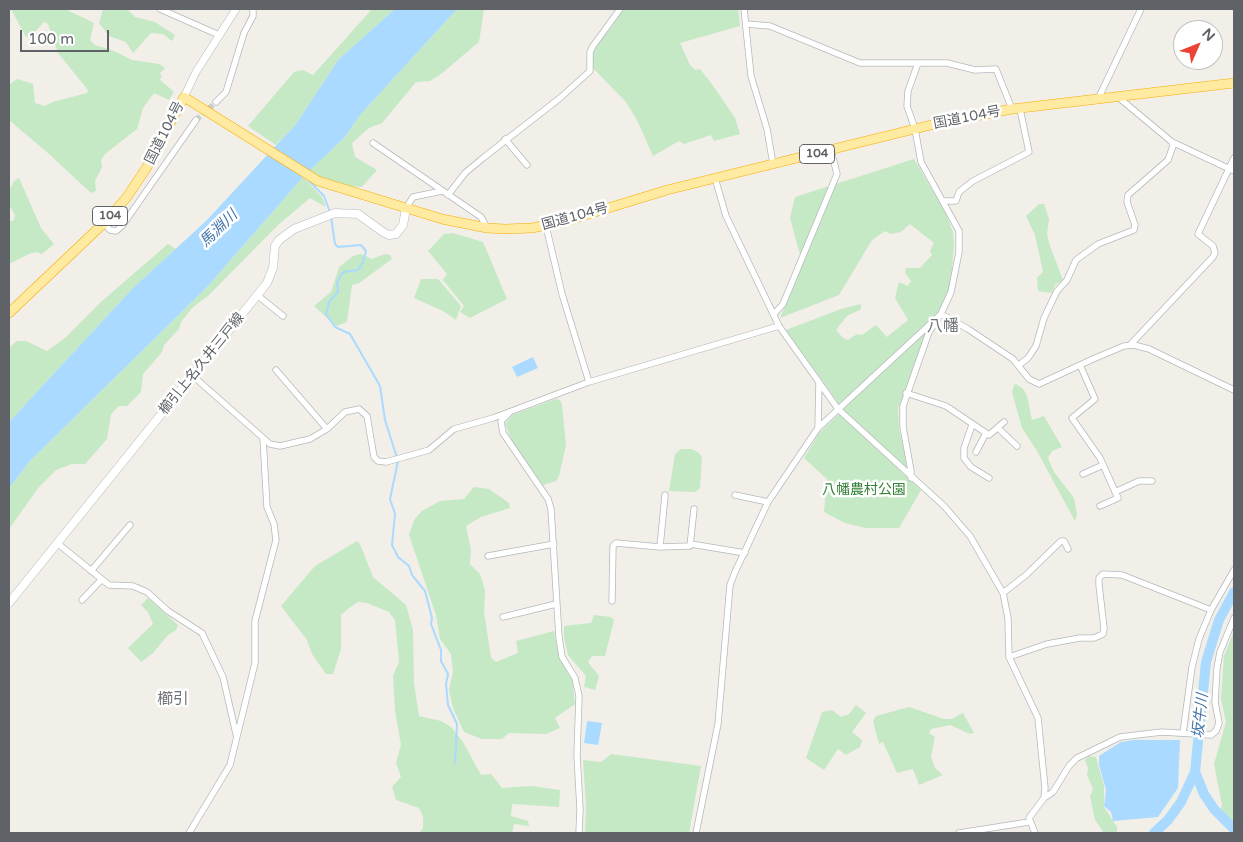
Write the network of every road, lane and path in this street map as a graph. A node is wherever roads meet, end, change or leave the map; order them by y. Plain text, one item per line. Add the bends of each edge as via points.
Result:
1 (160, 9) edge
2 (236, 9) edge
3 (252, 9) edge
4 (620, 9) edge
5 (744, 9) edge
6 (1141, 9) edge
7 (746, 24) junction
8 (219, 35) junction
9 (918, 63) junction
10 (1234, 83) edge
11 (184, 96) junction
12 (1118, 98) junction
13 (1098, 99) junction
14 (216, 102) tunnel mouth
15 (1016, 109) junction
16 (196, 120) tunnel mouth
17 (915, 129) junction
18 (505, 139) junction
19 (1172, 142) junction
20 (374, 143) dead end
21 (831, 150) junction
22 (1234, 158) edge
23 (773, 164) junction
24 (527, 165) dead end
25 (1232, 170) edge
26 (714, 178) junction
27 (445, 193) junction
28 (943, 201) junction
29 (406, 208) junction
30 (104, 223) junction
31 (546, 226) junction
32 (487, 228) junction
33 (257, 295) junction
34 (9, 312) edge
35 (774, 314) junction
36 (941, 314) junction
37 (283, 316) dead end
38 (779, 326) junction
39 (1130, 345) junction
40 (1018, 365) junction
41 (1080, 365) junction
42 (276, 370) dead end
43 (193, 376) junction
44 (589, 382) junction
45 (819, 382) junction
46 (1234, 390) edge
47 (906, 393) junction
48 (838, 409) junction
49 (512, 411) junction
50 (1004, 422) dead end
51 (972, 425) junction
52 (818, 428) junction
53 (998, 428) junction
54 (326, 429) junction
55 (986, 433) junction
56 (263, 438) junction
57 (1017, 446) dead end
58 (976, 452) dead end
59 (1103, 465) junction
60 (1083, 474) dead end
61 (911, 478) junction
62 (989, 478) dead end
63 (1152, 481) dead end
64 (1115, 492) junction
65 (665, 495) dead end
66 (735, 495) dead end
67 (768, 502) junction
68 (1100, 506) dead end
69 (694, 509) dead end
70 (130, 524) dead end
71 (57, 543) junction
72 (554, 544) junction
73 (691, 544) junction
74 (660, 547) junction
75 (1068, 549) dead end
76 (745, 553) junction
77 (488, 556) dead end
78 (1234, 570) edge
79 (91, 571) junction
80 (101, 580) junction
81 (1003, 593) junction
82 (82, 600) dead end
83 (612, 601) dead end
84 (9, 603) edge
85 (556, 604) junction
86 (1211, 610) junction
87 (503, 617) dead end
88 (1234, 618) edge
89 (1009, 657) junction
90 (1183, 733) junction
91 (237, 736) junction
92 (1044, 798) junction
93 (1029, 822) junction
94 (189, 833) edge
95 (579, 833) edge
96 (696, 833) edge
97 (959, 833) edge
98 (1035, 833) edge

1 - 8 street
2 - 8 street
3 - 14 street via 253,16 244,33 226,92
4 - 18 street via 592,46 590,71
5 - 7 street
6 - 13 street
7 - 9 street via 770,26 860,63
7 - 23 street via 751,76 767,128
8 - 11 street
9 - 15 street via 947,63 975,70 996,69
9 - 17 street via 908,91 907,106
10 - 12 highway, 国道104号 / 104
11 - 29 highway, 国道104号 / 104 via 305,174 340,189
11 - 30 highway, 国道104号 / 104 via 136,185
12 - 13 highway, 国道104号 / 104
12 - 19 street
13 - 15 highway, 国道104号 / 104
15 - 17 highway, 国道104号 / 104
15 - 28 street via 1029,152 973,181 959,192 956,201
16 - 30 street via 122,226 116,231 110,230
17 - 21 highway, 国道104号 / 104
17 - 28 street via 921,162
18 - 24 street
18 - 27 street
19 - 25 street
19 - 40 street via 1174,146 1168,160 1128,195 1134,230 1098,244 1076,260 1044,318 1036,346
20 - 27 street
21 - 23 highway, 国道104号 / 104
21 - 35 street via 836,174 783,304
22 - 25 street
23 - 26 highway, 国道104号 / 104
25 - 39 street via 1198,234 1213,246 1214,257
26 - 31 highway, 国道104号 / 104
26 - 35 street via 726,216
27 - 29 street via 413,197
27 - 32 street via 480,217
28 - 36 street via 958,226 959,252 951,292
29 - 32 highway, 国道104号 / 104
29 - 33 main road, 櫛引上名久井三戸線 via 403,225 396,234 389,235 358,214 346,212 320,217 294,229 275,246 271,275
30 - 34 highway, 国道104号 / 104
31 - 32 highway, 国道104号 / 104
31 - 44 street via 562,294
33 - 37 street
33 - 43 main road, 櫛引上名久井三戸線
35 - 38 street
36 - 40 street via 968,328
36 - 47 street via 929,332
36 - 48 street
38 - 44 street
38 - 45 street
39 - 41 street
39 - 46 street via 1149,350
40 - 41 street via 1029,379 1039,384
41 - 59 street via 1095,399 1072,418
42 - 54 street
43 - 56 street
43 - 71 main road, 櫛引上名久井三戸線
44 - 49 street
45 - 48 street
45 - 52 street
47 - 51 street via 946,406
47 - 61 street via 902,427
48 - 52 street
48 - 61 street
49 - 54 street via 454,429 429,450 386,462 374,457 364,411 352,409 345,412
49 - 72 street via 501,420 503,433 548,498
50 - 53 street
51 - 55 street
51 - 62 street via 964,458 971,467
52 - 67 street
53 - 55 street via 991,434
53 - 57 street
54 - 56 street via 310,439 280,446
55 - 58 street
56 - 91 street via 267,507 276,540 255,621 255,663
59 - 60 street
59 - 64 street
61 - 81 street via 944,506 970,536
63 - 64 street via 1139,481
64 - 68 street via 1118,498
65 - 74 street
66 - 67 street
67 - 76 street
69 - 73 street
70 - 79 street
71 - 79 street
71 - 84 main road, 櫛引上名久井三戸線
72 - 77 street
72 - 85 street
73 - 74 street via 687,547
73 - 76 street
74 - 83 street via 616,543 613,546
75 - 81 street via 1061,541
76 - 96 street via 730,585 718,724
78 - 86 street
79 - 80 street
80 - 82 street
80 - 91 street via 109,585 134,586 148,592 202,633 223,677
81 - 89 street via 1008,618
85 - 87 street
85 - 95 street via 562,657 575,678 579,696
86 - 89 street via 1122,574 1103,574 1099,578 1103,634 1047,644
86 - 90 street via 1192,667
88 - 90 street via 1216,668 1215,702 1219,727 1211,735
89 - 92 street via 1038,718
90 - 92 street via 1128,736 1096,747 1073,762 1053,792
91 - 94 street via 230,765
92 - 93 street via 1031,814
93 - 97 street
93 - 98 street

